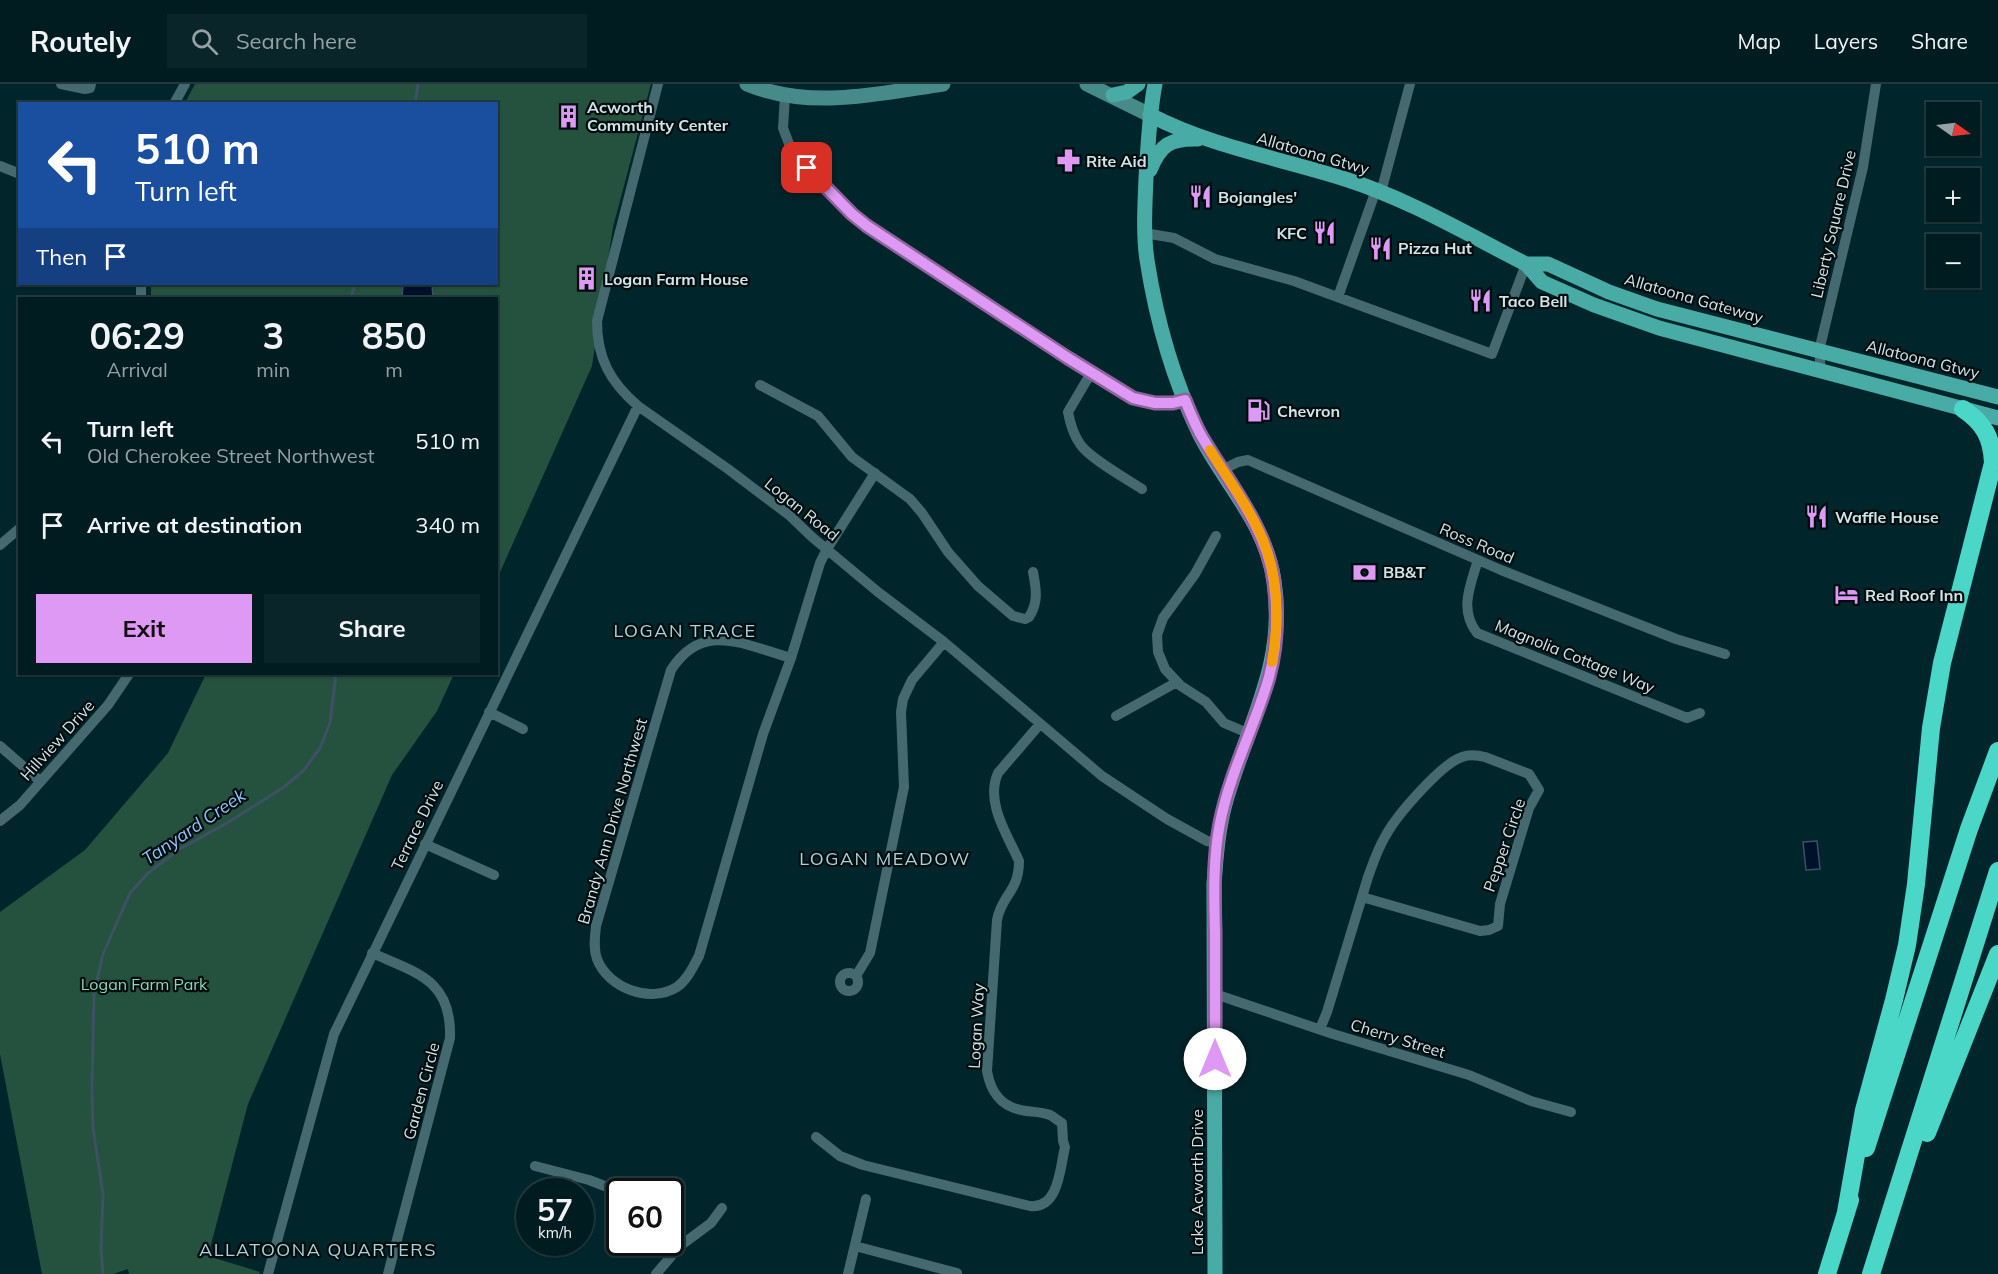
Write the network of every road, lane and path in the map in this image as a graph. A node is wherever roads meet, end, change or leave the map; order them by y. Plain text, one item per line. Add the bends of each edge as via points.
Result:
1 (61, 84) edge
2 (91, 84) edge
3 (184, 84) edge
4 (658, 84) edge
5 (747, 84) edge
6 (943, 84) edge
7 (1088, 84) edge
8 (1138, 84) edge
9 (1155, 84) edge
10 (1410, 84) edge
11 (1876, 84) edge
12 (1113, 95) junction
13 (785, 96) junction
14 (175, 102) edge
15 (1150, 115) junction
16 (1209, 140) junction
17 (0, 166) edge
18 (18, 173) edge
19 (1146, 181) junction
20 (1378, 191) junction
21 (1144, 233) junction
22 (1526, 264) junction
23 (1338, 297) junction
24 (1819, 351) junction
25 (1839, 356) joint
26 (1821, 370) junction
27 (1091, 373) junction
28 (760, 385) dead end
29 (1998, 397) edge
30 (1185, 400) junction
31 (638, 406) junction
32 (1963, 409) junction
33 (1998, 418) edge
34 (1996, 458) edge
35 (1222, 470) junction
36 (875, 473) junction
37 (1142, 489) dead end
38 (18, 530) edge
39 (1216, 536) dead end
40 (0, 545) edge
41 (827, 549) junction
42 (1478, 560) junction
43 (1033, 572) dead end
44 (944, 642) junction
45 (1725, 654) dead end
46 (791, 658) junction
47 (128, 675) edge
48 (1177, 682) junction
49 (489, 712) junction
50 (1700, 713) dead end
51 (1116, 716) dead end
52 (1040, 724) junction
53 (523, 729) dead end
54 (1250, 734) junction
55 (0, 747) edge
56 (1998, 751) edge
57 (40, 781) junction
58 (0, 821) edge
59 (1217, 843) junction
60 (425, 844) junction
61 (1998, 871) edge
62 (494, 875) dead end
63 (1362, 897) junction
64 (372, 953) junction
65 (1998, 954) edge
66 (856, 976) dead end
67 (1215, 994) junction
68 (1320, 1029) junction
69 (1571, 1112) dead end
70 (816, 1137) dead end
71 (535, 1166) dead end
72 (1902, 1176) junction
73 (606, 1187) edge
74 (866, 1199) dead end
75 (722, 1208) dead end
76 (1846, 1212) junction
77 (684, 1243) edge
78 (855, 1246) junction
79 (671, 1256) edge
80 (957, 1273) edge
81 (268, 1274) edge
82 (388, 1274) edge
83 (656, 1274) edge
84 (848, 1274) edge
85 (1215, 1274) edge
86 (1827, 1274) edge
87 (1871, 1274) edge

1 - 2 street via 85,89
3 - 14 street
4 - 31 street, Logan Road via 597,321 603,361
5 - 13 street
6 - 13 street via 843,98
7 - 12 street, Allatoona Gtwy
8 - 12 main road
9 - 15 main road, Lake Acworth Drive
10 - 20 street
11 - 24 street, Liberty Square Drive via 1863,167
12 - 15 street, Allatoona Gtwy
13 - 27 street via 783,128 787,142 852,214
15 - 16 main road, Allatoona Gtwy
15 - 19 main road, Lake Acworth Drive
16 - 19 main road via 1188,139 1165,145
16 - 20 main road, Allatoona Gtwy
17 - 18 street
19 - 21 main road, Lake Acworth Drive
20 - 22 main road, Allatoona Gtwy
20 - 23 street
21 - 23 street via 1174,238 1215,259
21 - 30 main road, Lake Acworth Drive via 1160,320
22 - 23 street via 1492,354
22 - 24 main road, Allatoona Gateway via 1548,264 1642,304
22 - 26 main road via 1542,282 1594,305 1659,328
24 - 25 main road, Allatoona Gateway
24 - 26 street, Liberty Square Drive
25 - 29 main road, Allatoona Gtwy
26 - 32 main road
27 - 30 street via 1133,398 1173,403
27 - 37 street via 1068,412 1071,426 1080,445
28 - 36 street via 818,416 852,457
30 - 35 main road, Lake Acworth Drive
31 - 41 street, Logan Road via 789,515
31 - 49 street, Terrace Drive
32 - 33 main road
32 - 34 highway via 1986,429
34 - 76 highway via 1941,663 1907,945 1864,1110
35 - 42 street, Ross Road via 1248,460
35 - 54 main road, Lake Acworth Drive via 1267,551 1274,581 1274,649
36 - 41 street, Brandy Ann Drive Northwest
36 - 43 street via 910,499 959,566 1019,618 1029,617 1035,604
38 - 40 street
39 - 48 street via 1163,618 1157,635 1161,661
41 - 44 street, Logan Road
41 - 46 street, Brandy Ann Drive Northwest
42 - 45 street, Ross Road via 1676,639
42 - 50 street, Magnolia Cottage Way via 1466,607 1469,623 1478,633 1687,718
44 - 52 street, Logan Road
44 - 66 street via 912,680 903,699 904,787 870,953
46 - 46 street, Brandy Ann Drive Northwest via 763,734 699,956 685,979 663,992 635,992 619,985 598,960 596,926 671,670 690,648 714,639
47 - 57 street, Hillview Drive via 108,705
48 - 51 street
48 - 54 street via 1206,702 1224,723
49 - 53 street
49 - 60 street, Terrace Drive
52 - 59 street, Logan Road via 1125,792 1177,825
52 - 70 street, Logan Way via 994,783 994,804 1019,869 1016,884 1002,904 997,920 987,1071 995,1095 1004,1104 1049,1115 1062,1123 1065,1147 1053,1194 1043,1205 1030,1206 863,1165 840,1156
54 - 59 main road, Lake Acworth Drive via 1226,801
55 - 57 street
56 - 76 highway
57 - 58 street, Hillview Drive
59 - 67 main road, Lake Acworth Drive
60 - 62 street
60 - 64 street, Terrace Drive
61 - 72 highway
63 - 63 street, Pepper Circle via 1377,851 1391,826 1453,761 1469,755 1485,757 1529,774 1534,780 1539,790 1529,808 1500,904 1498,926 1480,931
63 - 68 street, Pepper Circle
64 - 81 street, Terrace Drive via 334,1034
64 - 82 street, Garden Circle via 432,984 446,1004 450,1026
65 - 72 highway via 1924,1139
67 - 68 street, Cherry Street
67 - 85 main road, Lake Acworth Drive
68 - 69 street, Cherry Street via 1469,1075 1531,1101
71 - 73 street
72 - 87 highway
74 - 78 street
75 - 77 street via 711,1223
76 - 86 highway
78 - 80 street
78 - 84 street
79 - 83 street

